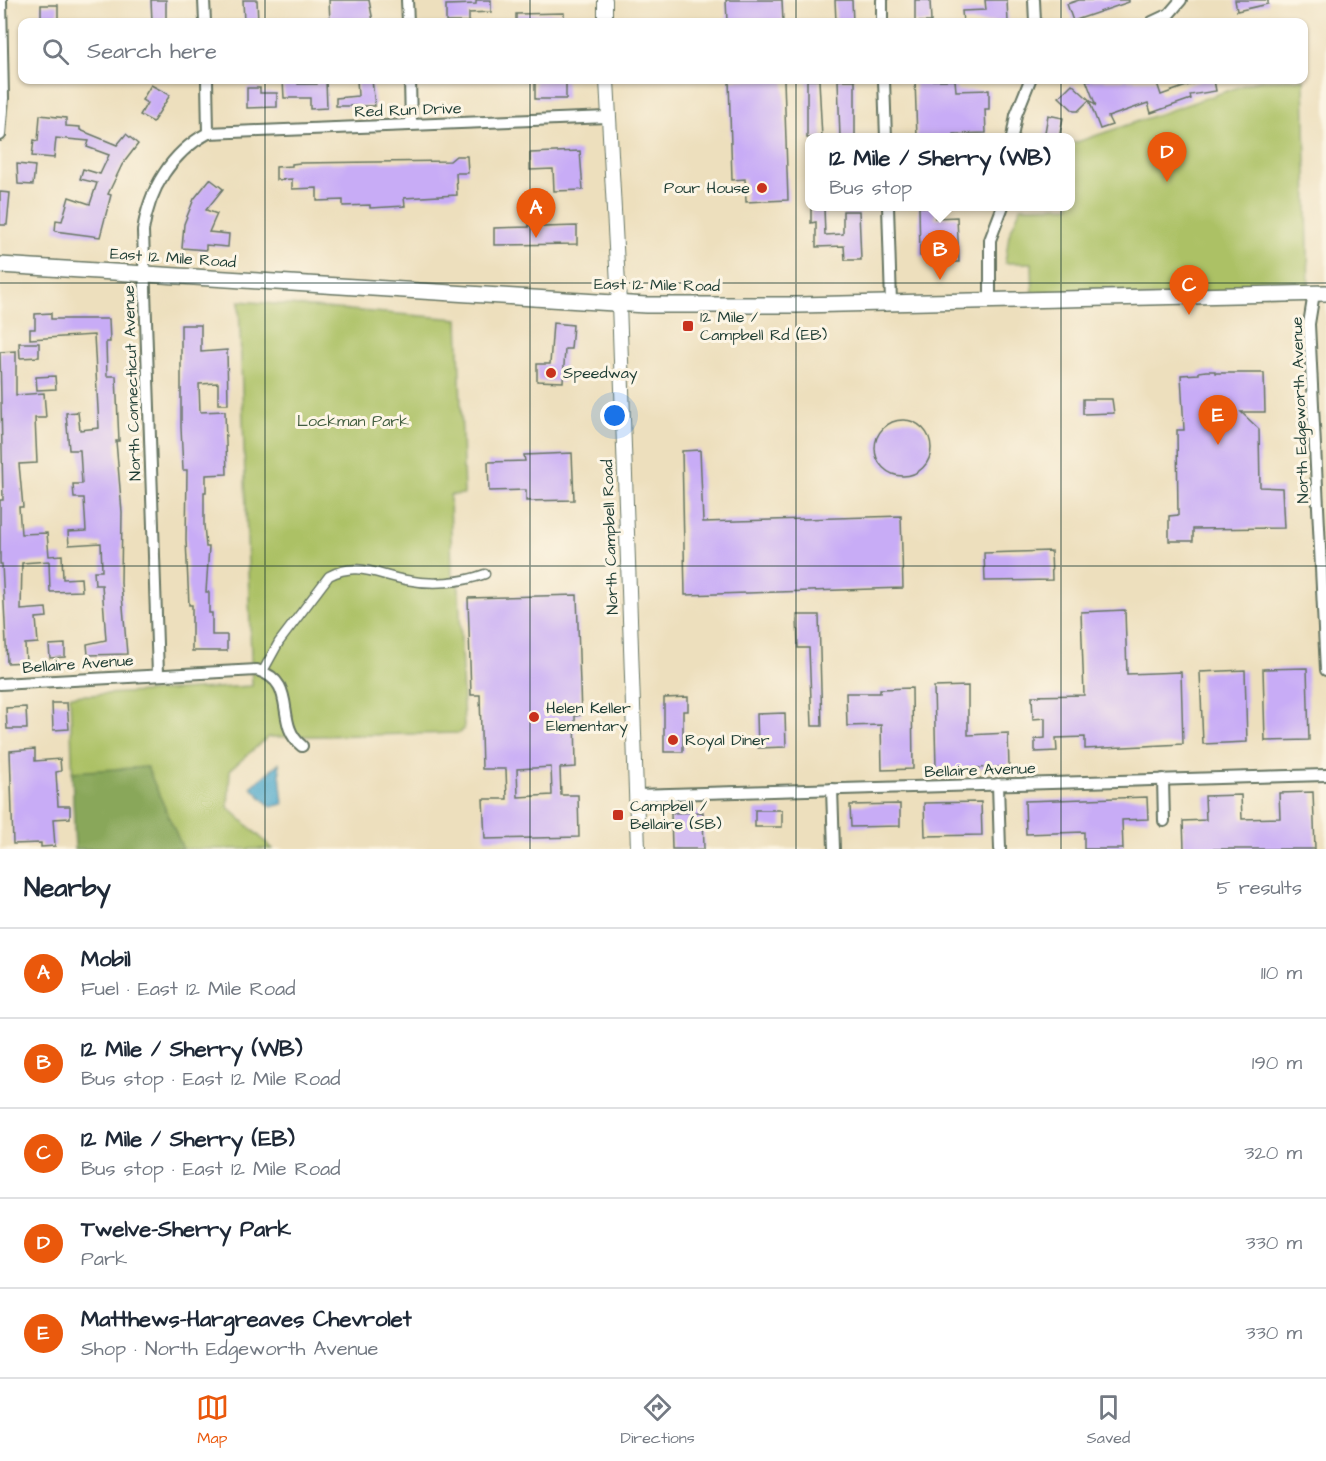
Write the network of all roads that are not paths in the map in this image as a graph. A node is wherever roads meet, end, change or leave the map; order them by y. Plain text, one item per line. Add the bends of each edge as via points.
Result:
1 (1, 0) edge
2 (204, 0) edge
3 (407, 0) edge
4 (605, 0) edge
5 (882, 0) edge
6 (1034, 0) edge
7 (1181, 1) edge
8 (205, 18) edge
9 (408, 18) edge
10 (605, 18) edge
11 (882, 18) edge
12 (1035, 18) edge
13 (1160, 18) edge
14 (207, 84) edge
15 (410, 84) edge
16 (607, 84) edge
17 (884, 84) edge
18 (1028, 84) edge
19 (608, 117) junction
20 (411, 124) junction
21 (208, 133) junction
22 (886, 133) edge
23 (1013, 133) edge
24 (0, 135) edge
25 (888, 211) edge
26 (1001, 211) edge
27 (0, 265) edge
28 (143, 274) junction
29 (1320, 293) edge
30 (990, 301) junction
31 (619, 303) junction
32 (891, 303) junction
33 (485, 574) dead end
34 (1326, 670) edge
35 (263, 672) junction
36 (158, 674) junction
37 (0, 684) edge
38 (302, 746) dead end
39 (1326, 775) edge
40 (1163, 779) junction
41 (998, 784) junction
42 (832, 789) junction
43 (636, 795) junction
44 (1164, 821) dead end
45 (638, 849) edge
46 (834, 849) edge
47 (1000, 849) edge

1 - 24 street
2 - 8 street
3 - 9 street
4 - 10 street
5 - 11 street
6 - 12 street
7 - 13 street
14 - 21 street
15 - 20 street
16 - 19 street, North Campbell Road
17 - 22 street
18 - 23 street
19 - 20 street, Red Run Drive
19 - 31 street, North Campbell Road
20 - 21 street, Red Run Drive
21 - 28 street, North Connecticut Avenue via 174,159 153,192 143,231
25 - 32 street
26 - 30 street via 990,240
27 - 28 main road, East 12 Mile Road
28 - 31 main road, East 12 Mile Road
28 - 36 street, North Connecticut Avenue
29 - 30 main road, East 12 Mile Road
29 - 34 street, North Edgeworth Avenue via 1309,324
30 - 32 main road, East 12 Mile Road
31 - 32 main road, East 12 Mile Road
31 - 43 street, North Campbell Road
33 - 35 street via 467,581 423,582 359,567 341,570 329,576 279,642
35 - 36 street, Bellaire Avenue via 249,669
35 - 38 street via 280,686 291,735
36 - 37 street, Bellaire Avenue
39 - 40 street, Bellaire Avenue
40 - 41 street, Bellaire Avenue
40 - 44 street
41 - 42 street, Bellaire Avenue
41 - 47 street
42 - 43 street, Bellaire Avenue
42 - 46 street
43 - 45 street, North Campbell Road

